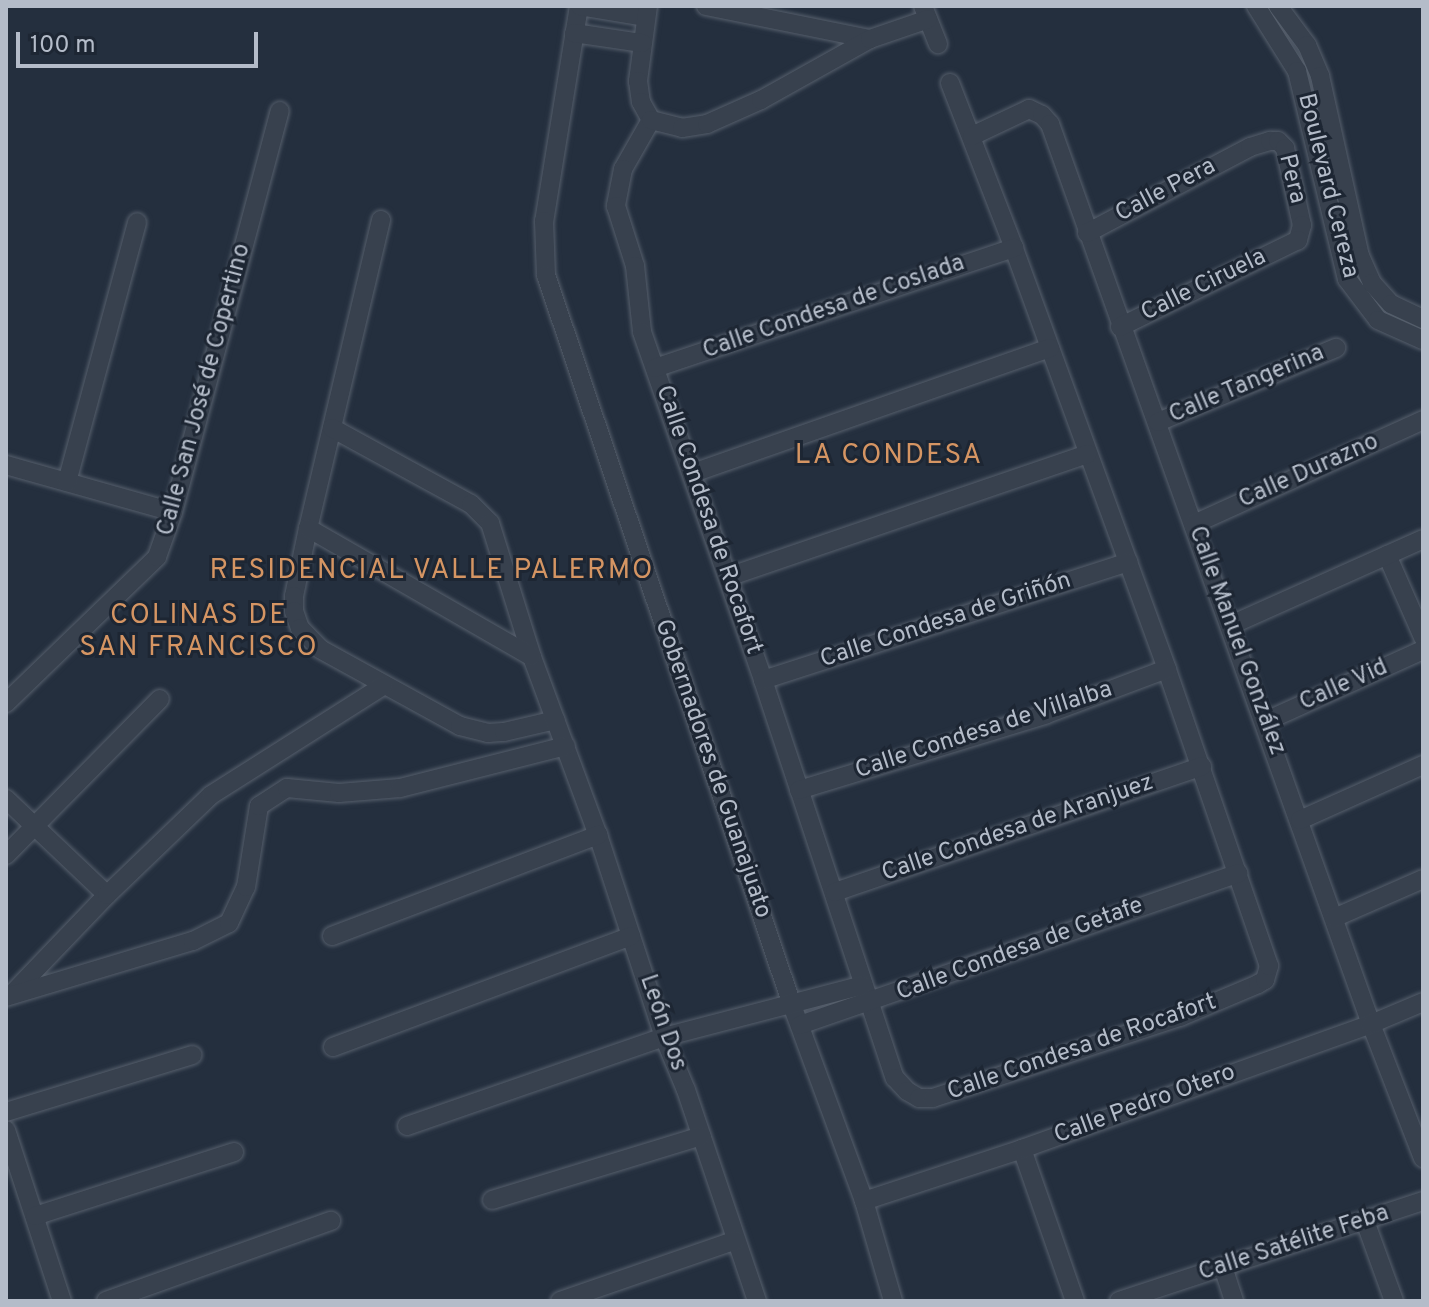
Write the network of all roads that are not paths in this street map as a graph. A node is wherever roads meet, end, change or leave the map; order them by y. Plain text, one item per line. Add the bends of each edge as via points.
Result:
1 (580, 6) edge
2 (706, 6) edge
3 (1256, 6) edge
4 (1278, 6) edge
5 (647, 12) edge
6 (925, 13) edge
7 (574, 33) junction
8 (870, 39) junction
9 (642, 43) junction
10 (938, 44) dead end
11 (950, 83) dead end
12 (280, 111) dead end
13 (651, 120) junction
14 (972, 136) junction
15 (1246, 149) joint
16 (381, 220) dead end
17 (137, 222) dead end
18 (1087, 233) junction
19 (1288, 246) joint
20 (1014, 248) junction
21 (1423, 319) edge
22 (1120, 327) junction
23 (1423, 340) edge
24 (1050, 348) junction
25 (1336, 348) dead end
26 (655, 368) junction
27 (1423, 420) edge
28 (1158, 422) junction
29 (332, 428) junction
30 (1088, 454) junction
31 (6, 465) edge
32 (693, 473) junction
33 (67, 482) junction
34 (173, 512) junction
35 (1194, 524) junction
36 (308, 528) junction
37 (1423, 539) edge
38 (1387, 555) junction
39 (1128, 562) junction
40 (728, 577) junction
41 (1231, 625) junction
42 (1423, 637) edge
43 (1423, 650) edge
44 (532, 657) junction
45 (1167, 669) junction
46 (763, 680) junction
47 (384, 685) junction
48 (160, 699) dead end
49 (6, 703) edge
50 (556, 720) junction
51 (1264, 722) junction
52 (566, 746) junction
53 (270, 759) junction
54 (1423, 765) edge
55 (1202, 766) junction
56 (287, 788) junction
57 (799, 790) junction
58 (6, 799) edge
59 (1300, 820) junction
60 (32, 826) junction
61 (598, 835) junction
62 (6, 855) edge
63 (1238, 873) junction
64 (1423, 879) edge
65 (835, 892) junction
66 (107, 895) junction
67 (1334, 918) junction
68 (332, 936) dead end
69 (631, 936) junction
70 (59, 946) junction
71 (79, 975) junction
72 (863, 985) junction
73 (9, 996) edge
74 (1423, 1002) edge
75 (869, 1004) junction
76 (792, 1005) junction
77 (1371, 1024) junction
78 (800, 1025) junction
79 (664, 1037) junction
80 (333, 1047) dead end
81 (193, 1055) dead end
82 (6, 1112) edge
83 (407, 1126) dead end
84 (6, 1130) edge
85 (701, 1136) junction
86 (1022, 1149) junction
87 (234, 1152) dead end
88 (1423, 1158) edge
89 (492, 1200) dead end
90 (864, 1201) junction
91 (1423, 1201) edge
92 (35, 1216) junction
93 (331, 1221) dead end
94 (1365, 1221) junction
95 (736, 1240) junction
96 (1223, 1267) junction
97 (62, 1301) edge
98 (106, 1301) edge
99 (560, 1301) edge
100 (757, 1301) edge
101 (893, 1301) edge
102 (1075, 1301) edge
103 (1119, 1301) edge
104 (1234, 1301) edge
105 (1394, 1301) edge

1 - 5 street
1 - 7 street, Gobernadores de Guanajuato
2 - 8 street
3 - 23 street, Boulevard Cereza via 1297,71 1347,279 1378,320
4 - 21 street, Boulevard Cereza via 1307,45 1320,76 1360,256 1372,283 1391,304
5 - 9 street
6 - 8 street
6 - 10 street
7 - 9 street
7 - 76 street, Gobernadores de Guanajuato via 544,221 546,275
8 - 13 street via 707,124 682,128
9 - 13 street via 638,81
11 - 14 street, Calle Condesa de Rocafort
12 - 34 street, Calle San José de Copertino
13 - 26 street, Calle Condesa de Rocafort via 623,169 616,206 635,266 642,332
14 - 18 street, Calle Manuel González via 1029,109 1042,115 1050,124
14 - 20 street, Calle Condesa de Rocafort
15 - 18 street, Calle Pera
15 - 19 street, Pera via 1270,141 1285,148 1302,225 1301,236
16 - 29 street
17 - 33 street
18 - 22 street, Calle Manuel González
19 - 22 street, Calle Ciruela
20 - 24 street, Calle Condesa de Rocafort
20 - 26 street, Calle Condesa de Coslada
22 - 28 street, Calle Manuel González
24 - 30 street, Calle Condesa de Rocafort
24 - 32 street
25 - 28 street, Calle Tangerina
26 - 32 street, Calle Condesa de Rocafort
27 - 35 street, Calle Durazno
28 - 35 street, Calle Manuel González
29 - 36 street
29 - 44 street, León Dos via 484,514
30 - 39 street, Calle Condesa de Rocafort
30 - 40 street
31 - 33 street
32 - 40 street, Calle Condesa de Rocafort
33 - 34 street
34 - 49 street, Calle San José de Copertino via 157,557 145,573
35 - 41 street, Calle Manuel González
36 - 44 street
36 - 47 street via 294,596 300,628 320,649
37 - 38 street
38 - 41 street
38 - 42 street
39 - 45 street, Calle Condesa de Rocafort
39 - 46 street, Calle Condesa de Griñón
40 - 46 street, Calle Condesa de Rocafort
41 - 51 street, Calle Manuel González
43 - 51 street, Calle Vid
44 - 50 street, León Dos
45 - 55 street, Calle Condesa de Rocafort
45 - 57 street, Calle Condesa de Villalba via 1047,714
46 - 57 street, Calle Condesa de Rocafort
47 - 50 street via 474,730 504,732
47 - 53 street
48 - 60 street
50 - 52 street, León Dos
51 - 59 street, Calle Manuel González
52 - 56 street via 400,788 339,793
52 - 61 street, León Dos
53 - 56 street
53 - 66 street via 211,795
54 - 59 street
55 - 63 street, Calle Condesa de Rocafort
55 - 65 street, Calle Condesa de Aranjuez
56 - 71 street via 259,806 246,887 229,923 193,941
57 - 65 street, Calle Condesa de Rocafort
58 - 60 street
59 - 67 street, Calle Manuel González
60 - 62 street
60 - 66 street
61 - 68 street
61 - 69 street, León Dos
63 - 75 street, Calle Condesa de Getafe
63 - 75 street, Calle Condesa de Rocafort via 1269,972 1258,984 1180,1017 933,1098 919,1098 895,1078
64 - 67 street
65 - 72 street, Calle Condesa de Rocafort
66 - 70 street
67 - 77 street, Calle Manuel González
69 - 79 street, León Dos
69 - 80 street
70 - 71 street
70 - 73 street
71 - 73 street
72 - 75 street, Calle Condesa de Rocafort
72 - 76 street, Calle Condesa de Getafe
74 - 77 street, Calle Pedro Otero
75 - 78 street, Calle Condesa de Getafe
76 - 78 street, Gobernadores de Guanajuato
76 - 79 street, Calle Condesa de Getafe
77 - 86 street, Calle Pedro Otero
77 - 88 street, Calle Manuel González
78 - 90 street, Gobernadores de Guanajuato
79 - 83 street, Calle Condesa de Getafe
79 - 85 street, León Dos
81 - 82 street
84 - 92 street
85 - 89 street
85 - 95 street, León Dos
86 - 90 street, Calle Pedro Otero
86 - 102 street
87 - 92 street
90 - 101 street, Gobernadores de Guanajuato
91 - 94 street, Calle Satélite Feba
92 - 97 street
93 - 98 street
94 - 96 street, Calle Satélite Feba
94 - 105 street
95 - 99 street
95 - 100 street, León Dos
96 - 103 street, Calle Satélite Feba
96 - 104 street

